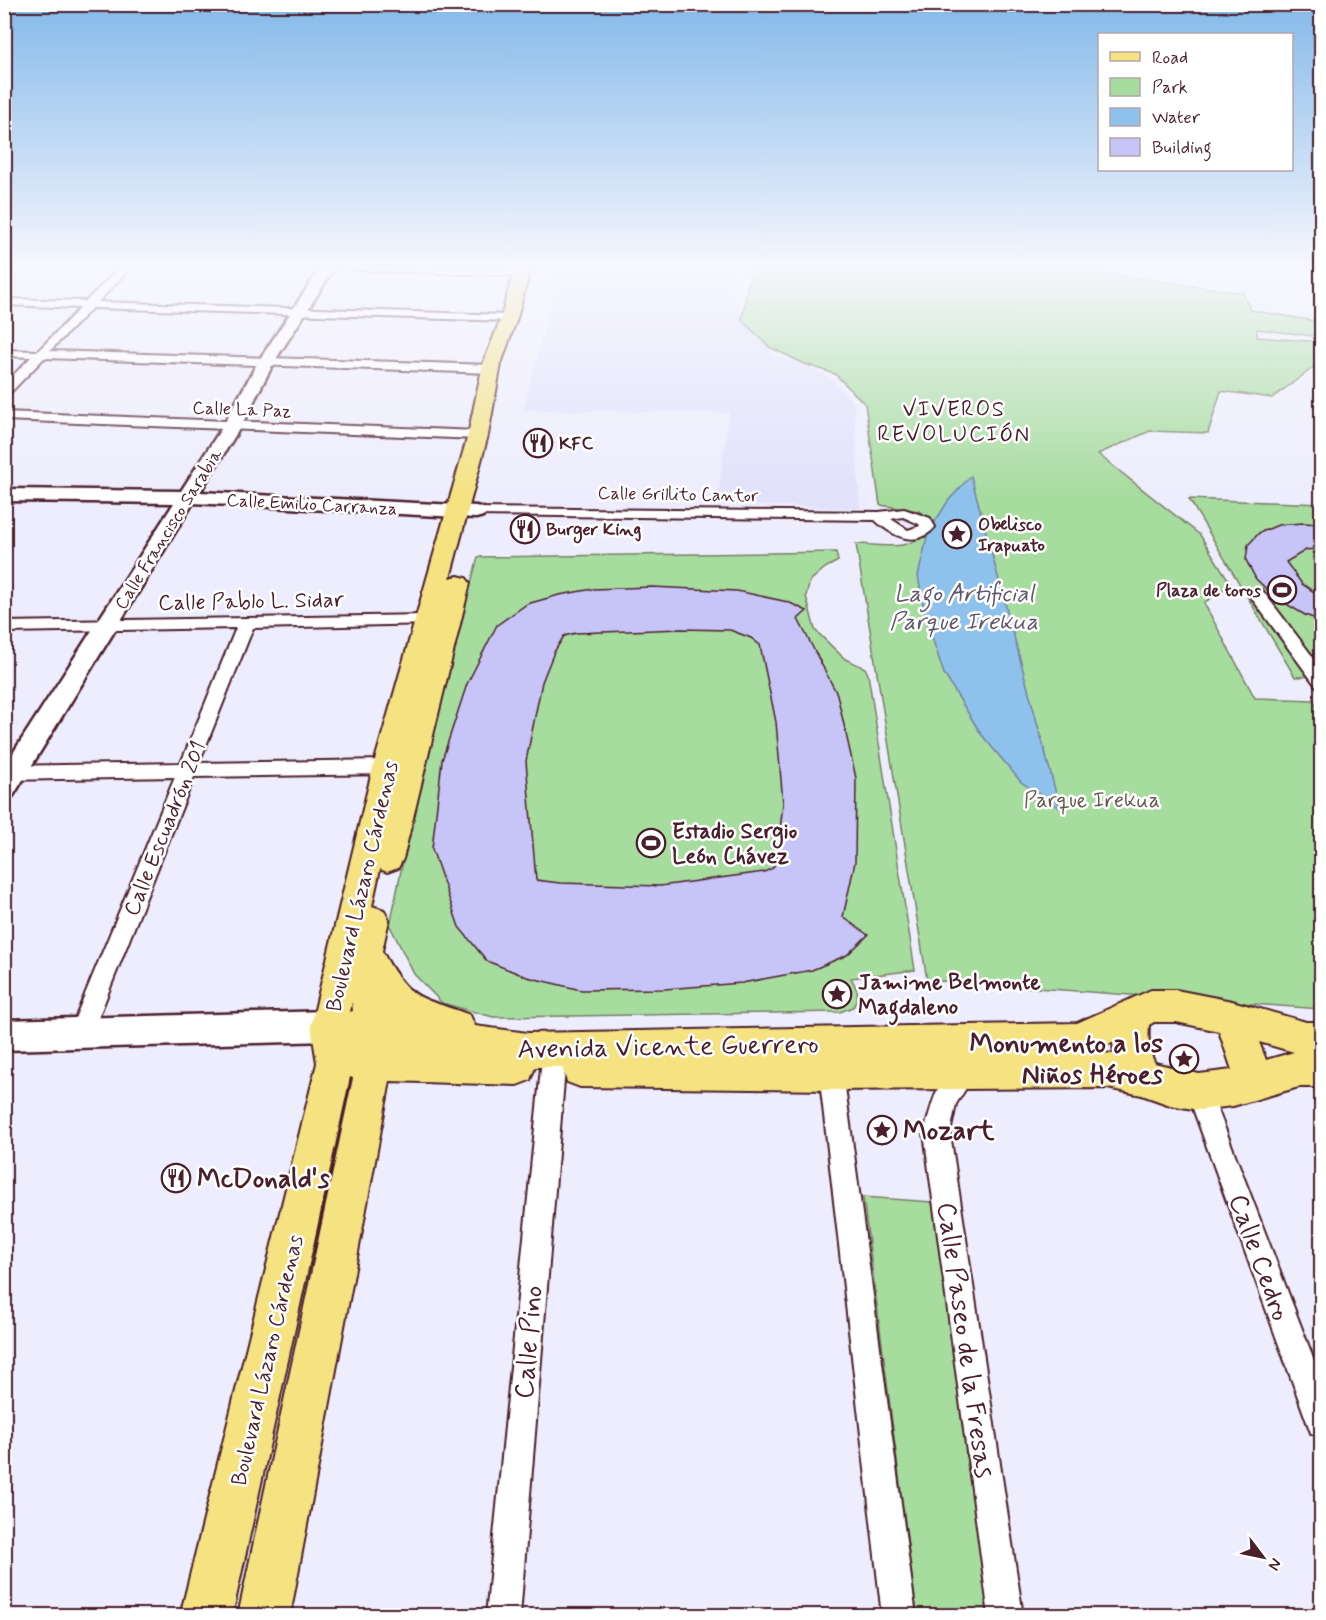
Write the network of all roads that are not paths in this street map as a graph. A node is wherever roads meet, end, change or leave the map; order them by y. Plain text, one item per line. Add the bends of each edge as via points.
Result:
1 (52, 343) edge
2 (279, 343) edge
3 (501, 343) edge
4 (519, 343) edge
5 (516, 353) dead end
6 (4, 354) edge
7 (37, 358) junction
8 (4, 361) edge
9 (264, 366) junction
10 (491, 373) junction
11 (4, 392) edge
12 (4, 416) edge
13 (232, 426) junction
14 (478, 435) junction
15 (491, 458) dead end
16 (4, 495) edge
17 (188, 497) junction
18 (467, 511) junction
19 (879, 516) dead end
20 (1256, 593) dead end
21 (426, 620) junction
22 (247, 622) junction
23 (108, 624) junction
24 (4, 627) edge
25 (1322, 682) edge
26 (387, 767) junction
27 (188, 770) junction
28 (8, 778) edge
29 (365, 950) junction
30 (1131, 1016) junction
31 (1232, 1017) junction
32 (81, 1033) junction
33 (4, 1035) edge
34 (1322, 1040) edge
35 (352, 1045) junction
36 (541, 1059) junction
37 (1322, 1069) edge
38 (965, 1071) junction
39 (831, 1072) junction
40 (1142, 1077) junction
41 (1253, 1083) junction
42 (1199, 1092) junction
43 (1322, 1422) edge
44 (206, 1616) edge
45 (264, 1616) edge
46 (503, 1616) edge
47 (899, 1616) edge
48 (1006, 1616) edge

1 - 7 street
2 - 9 street, Calle Francisco Sarabia
3 - 10 main road, Boulevard Lázaro Cárdenas
4 - 5 main road
6 - 7 street
7 - 8 street
7 - 9 street
7 - 11 street
9 - 10 street
9 - 13 street, Calle Francisco Sarabia
10 - 14 main road, Boulevard Lázaro Cárdenas
12 - 13 street, Calle La Paz
13 - 14 street, Calle La Paz
13 - 17 street, Calle Francisco Sarabia
14 - 18 main road, Boulevard Lázaro Cárdenas
15 - 18 main road, Boulevard Lázaro Cárdenas
16 - 17 street, Calle Emilio Carranza
17 - 18 street, Calle Emilio Carranza
17 - 23 street, Calle Francisco Sarabia
18 - 19 street, Calle Grillito Cantor
18 - 21 main road, Boulevard Lázaro Cárdenas
18 - 29 main road, Boulevard Lázaro Cárdenas via 420,728
20 - 25 street
21 - 22 street, Calle Pablo L. Sidar
21 - 26 main road, Boulevard Lázaro Cárdenas
22 - 23 street, Calle Pablo L. Sidar
22 - 27 street, Calle Escuadrón 201
23 - 24 street, Calle Pablo L. Sidar
23 - 28 street, Calle Francisco Sarabia
26 - 27 street
26 - 35 main road, Boulevard Lázaro Cárdenas
27 - 28 street
27 - 32 street, Calle Escuadrón 201
29 - 35 main road, Boulevard Lázaro Cárdenas
29 - 36 main road via 398,1005 413,1014
30 - 31 main road, Avenida Vicente Guerrero via 1151,1006 1176,1006
30 - 36 main road, Avenida Vicente Guerrero via 1079,1040
30 - 40 main road via 1133,1057
31 - 34 main road, Avenida Vicente Guerrero
31 - 41 main road
32 - 33 street, Avenida Vicente Guerrero
32 - 35 street, Avenida Vicente Guerrero
35 - 36 main road, Avenida Vicente Guerrero
35 - 44 main road, Boulevard Lázaro Cárdenas via 289,1266
35 - 45 main road, Boulevard Lázaro Cárdenas
36 - 39 main road, Avenida Vicente Guerrero
36 - 46 street, Calle Pino
37 - 41 main road, Avenida Vicente Guerrero via 1299,1069
38 - 39 main road, Avenida Vicente Guerrero
38 - 40 main road, Avenida Vicente Guerrero via 1107,1070
38 - 48 street, Calle Paseo de la Fresas via 945,1098 937,1133
39 - 47 street
40 - 42 main road, Avenida Vicente Guerrero
41 - 42 main road, Avenida Vicente Guerrero
42 - 43 street, Calle Cedro

